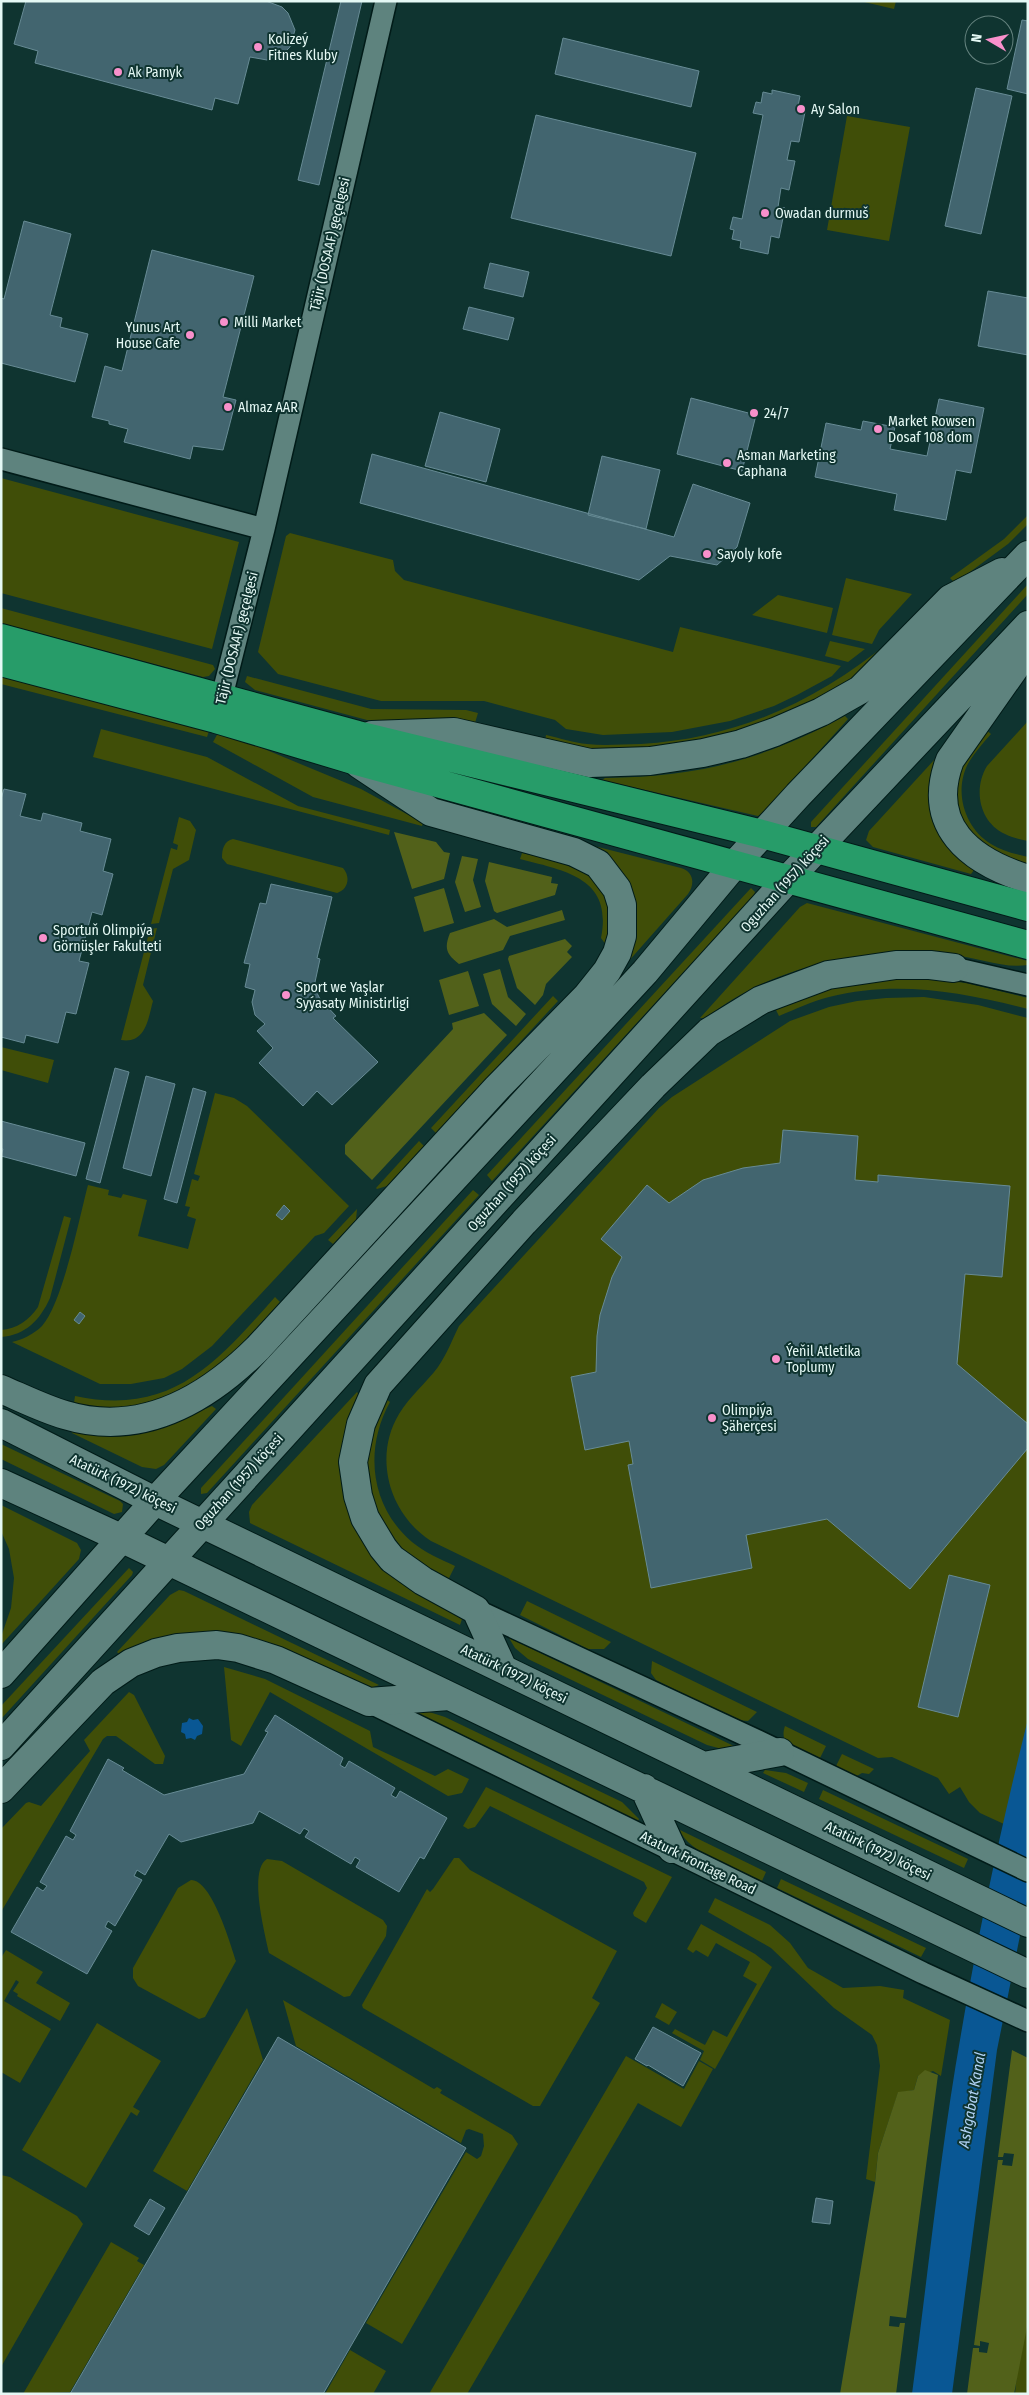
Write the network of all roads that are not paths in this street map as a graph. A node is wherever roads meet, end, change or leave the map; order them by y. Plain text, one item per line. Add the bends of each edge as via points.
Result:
1 (386, 1) edge
2 (1, 459) edge
3 (264, 529) junction
4 (1024, 558) edge
5 (1028, 625) edge
6 (1, 638) edge
7 (1028, 649) edge
8 (1, 662) edge
9 (219, 708) junction
10 (355, 747) junction
11 (762, 834) junction
12 (815, 849) junction
13 (735, 864) junction
14 (788, 879) junction
15 (1028, 879) edge
16 (1028, 907) edge
17 (1028, 945) edge
18 (954, 968) joint
19 (1028, 985) edge
20 (497, 1088) junction
21 (608, 1134) junction
22 (539, 1153) junction
23 (464, 1168) junction
24 (467, 1232) junction
25 (375, 1264) junction
26 (311, 1291) junction
27 (433, 1322) junction
28 (1, 1389) edge
29 (1, 1423) edge
30 (1, 1483) edge
31 (154, 1501) junction
32 (202, 1522) junction
33 (123, 1539) junction
34 (168, 1561) junction
35 (476, 1610) junction
36 (502, 1669) junction
37 (1, 1674) edge
38 (449, 1696) junction
39 (369, 1702) junction
40 (1, 1746) edge
41 (780, 1752) junction
42 (704, 1766) junction
43 (644, 1788) junction
44 (1, 1789) edge
45 (672, 1849) junction
46 (1028, 1871) edge
47 (1028, 1923) edge
48 (1028, 1974) edge
49 (1028, 2021) edge

1 - 3 street, Täjir (DOSAAF) geçelgesi
2 - 3 street
3 - 9 street, Täjir (DOSAAF) geçelgesi
4 - 10 main road via 950,599 860,690 821,712 741,744 678,757 619,763 590,762 454,732
4 - 11 main road
5 - 12 main road, Oguzhan (1957) köçesi
6 - 9 main road
7 - 15 main road via 950,760 944,779 943,803 948,824 968,850 1002,871
8 - 9 main road
9 - 10 main road
10 - 11 main road
10 - 13 main road
10 - 20 main road via 431,812 574,852 588,858 608,874 617,889 622,905 622,936 607,971 587,996
11 - 12 main road
11 - 13 main road
12 - 14 main road, Oguzhan (1957) köçesi
12 - 16 main road
13 - 14 main road
13 - 23 main road via 645,972
14 - 17 main road
14 - 22 main road, Oguzhan (1957) köçesi
18 - 19 street
18 - 21 main road via 896,965 849,970 802,983 761,1000 693,1045
20 - 23 main road
20 - 26 main road
21 - 22 main road
21 - 27 main road
22 - 24 main road, Oguzhan (1957) köçesi
23 - 25 main road
24 - 27 main road
24 - 32 main road, Oguzhan (1957) köçesi
25 - 26 main road
25 - 31 main road
26 - 28 main road via 234,1372 202,1395 168,1411 122,1421 91,1420 65,1415
27 - 35 main road via 378,1385 369,1401 355,1444 355,1478 365,1518 392,1559 423,1581
29 - 31 main road, Atatürk (1972) köçesi
30 - 33 main road
31 - 32 main road, Atatürk (1972) köçesi
31 - 33 main road
32 - 34 main road, Oguzhan (1957) köçesi
32 - 36 main road, Atatürk (1972) köçesi
33 - 34 main road
33 - 37 main road
34 - 38 main road
34 - 40 main road, Oguzhan (1957) köçesi
35 - 36 main road
35 - 41 street
36 - 42 main road, Atatürk (1972) köçesi
38 - 39 main road
38 - 43 main road
39 - 44 main road via 276,1660 238,1648 196,1646 156,1653 131,1663 103,1682
39 - 45 street, Ataturk Frontage Road
41 - 42 main road
41 - 46 street
42 - 47 main road, Atatürk (1972) köçesi
43 - 45 main road
43 - 48 main road
45 - 49 street, Ataturk Frontage Road

